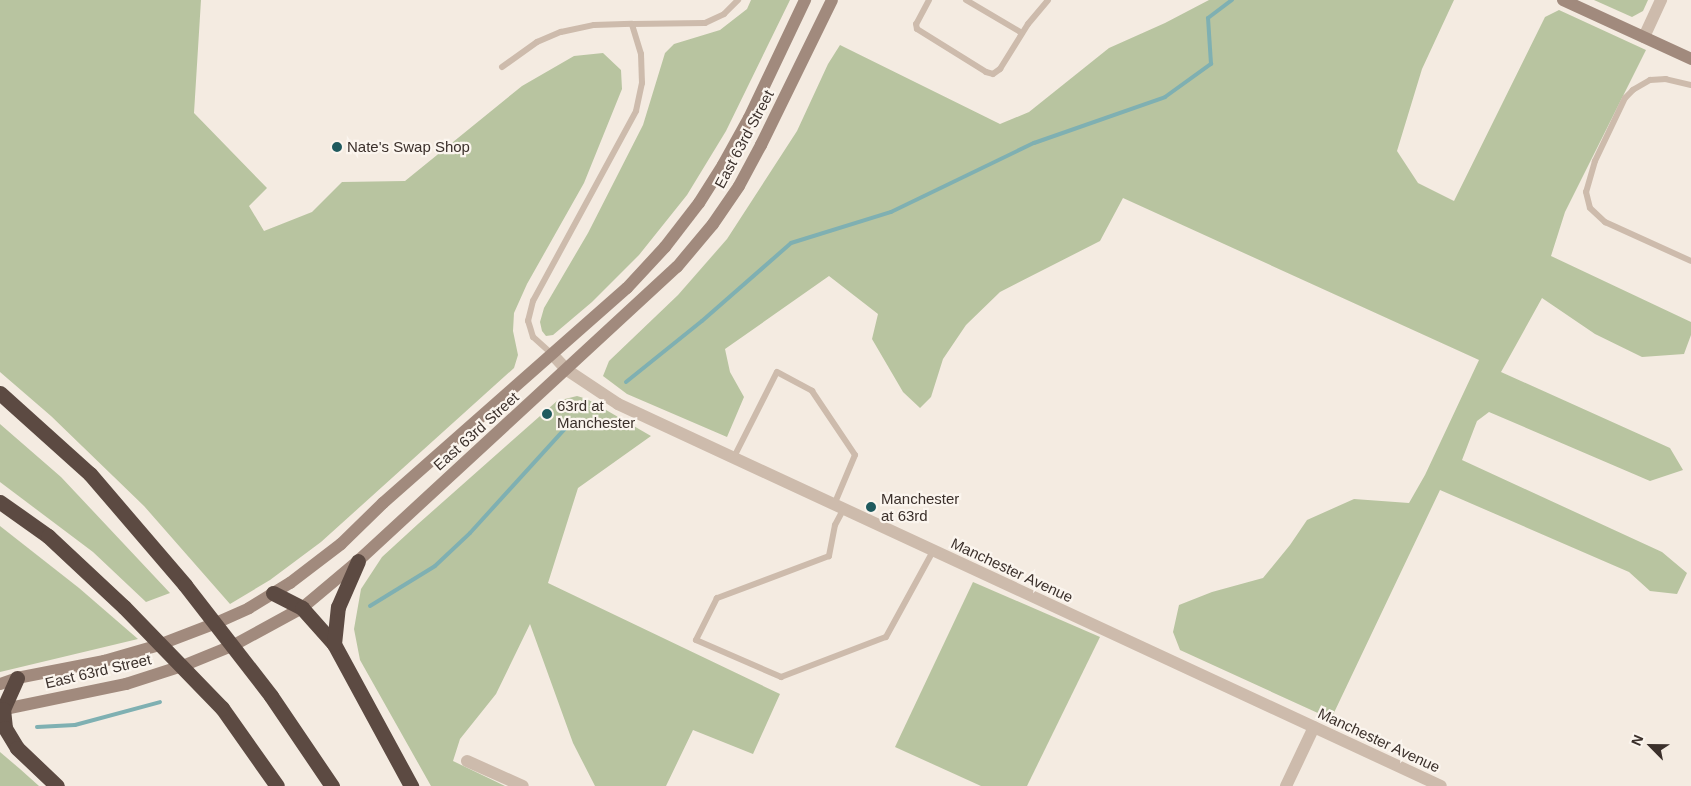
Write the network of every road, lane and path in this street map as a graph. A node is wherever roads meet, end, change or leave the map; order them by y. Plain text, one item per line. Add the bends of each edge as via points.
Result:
1 (738, 0) edge
2 (805, 0) edge
3 (832, 0) edge
4 (929, 0) edge
5 (966, 0) edge
6 (1048, 0) edge
7 (1563, 0) edge
8 (1661, 0) edge
9 (632, 24) junction
10 (1022, 33) junction
11 (1644, 37) junction
12 (1691, 59) edge
13 (502, 67) dead end
14 (1691, 85) edge
15 (1691, 261) edge
16 (552, 354) junction
17 (567, 370) junction
18 (0, 393) edge
19 (733, 459) junction
20 (0, 502) edge
21 (838, 508) junction
22 (933, 551) junction
23 (358, 562) junction
24 (273, 593) junction
25 (302, 608) junction
26 (334, 644) junction
27 (17, 678) junction
28 (0, 684) edge
29 (2, 709) edge
30 (1314, 727) junction
31 (467, 761) dead end
32 (57, 786) edge
33 (277, 786) edge
34 (332, 786) edge
35 (411, 786) edge
36 (523, 786) edge
37 (1286, 786) edge
38 (1441, 786) edge

1 - 9 lane via 724,14 705,23
2 - 16 main road, East 63rd Street via 749,118 699,203 627,288
3 - 17 main road, East 63rd Street via 761,145 713,224 677,268
4 - 10 lane via 916,24 917,29 986,72 993,74 1000,69
5 - 10 lane
6 - 10 lane
7 - 11 main road
8 - 11 street
9 - 13 lane via 594,25 561,32 537,42
9 - 16 lane via 641,54 642,83 636,111 533,301 528,321 533,337
11 - 12 main road
14 - 15 lane via 1666,79 1650,80 1625,98 1599,153 1586,192 1590,208 1605,222
16 - 17 street, Manchester Avenue
16 - 24 main road, East 63rd Street via 341,544 290,584
17 - 19 street, Manchester Avenue via 618,404
17 - 23 main road, East 63rd Street
18 - 34 highway, bridge via 90,474 185,585 271,696
19 - 21 street, Manchester Avenue
19 - 21 lane via 777,372 812,391 855,455
20 - 33 highway, bridge via 48,536 124,607 222,708
21 - 22 street, Manchester Avenue
21 - 22 lane via 830,556 717,598 696,640 781,677 886,637
22 - 30 street, Manchester Avenue
23 - 25 main road, East 63rd Street
23 - 26 highway via 338,607
24 - 25 highway
24 - 27 main road, East 63rd Street via 216,623 156,646 104,661
25 - 26 highway
25 - 29 main road, East 63rd Street via 234,644 166,672 126,684
26 - 35 highway
27 - 28 main road, East 63rd Street
27 - 29 highway
29 - 32 highway via 5,728 17,748
30 - 37 street
30 - 38 street, Manchester Avenue
31 - 36 street

